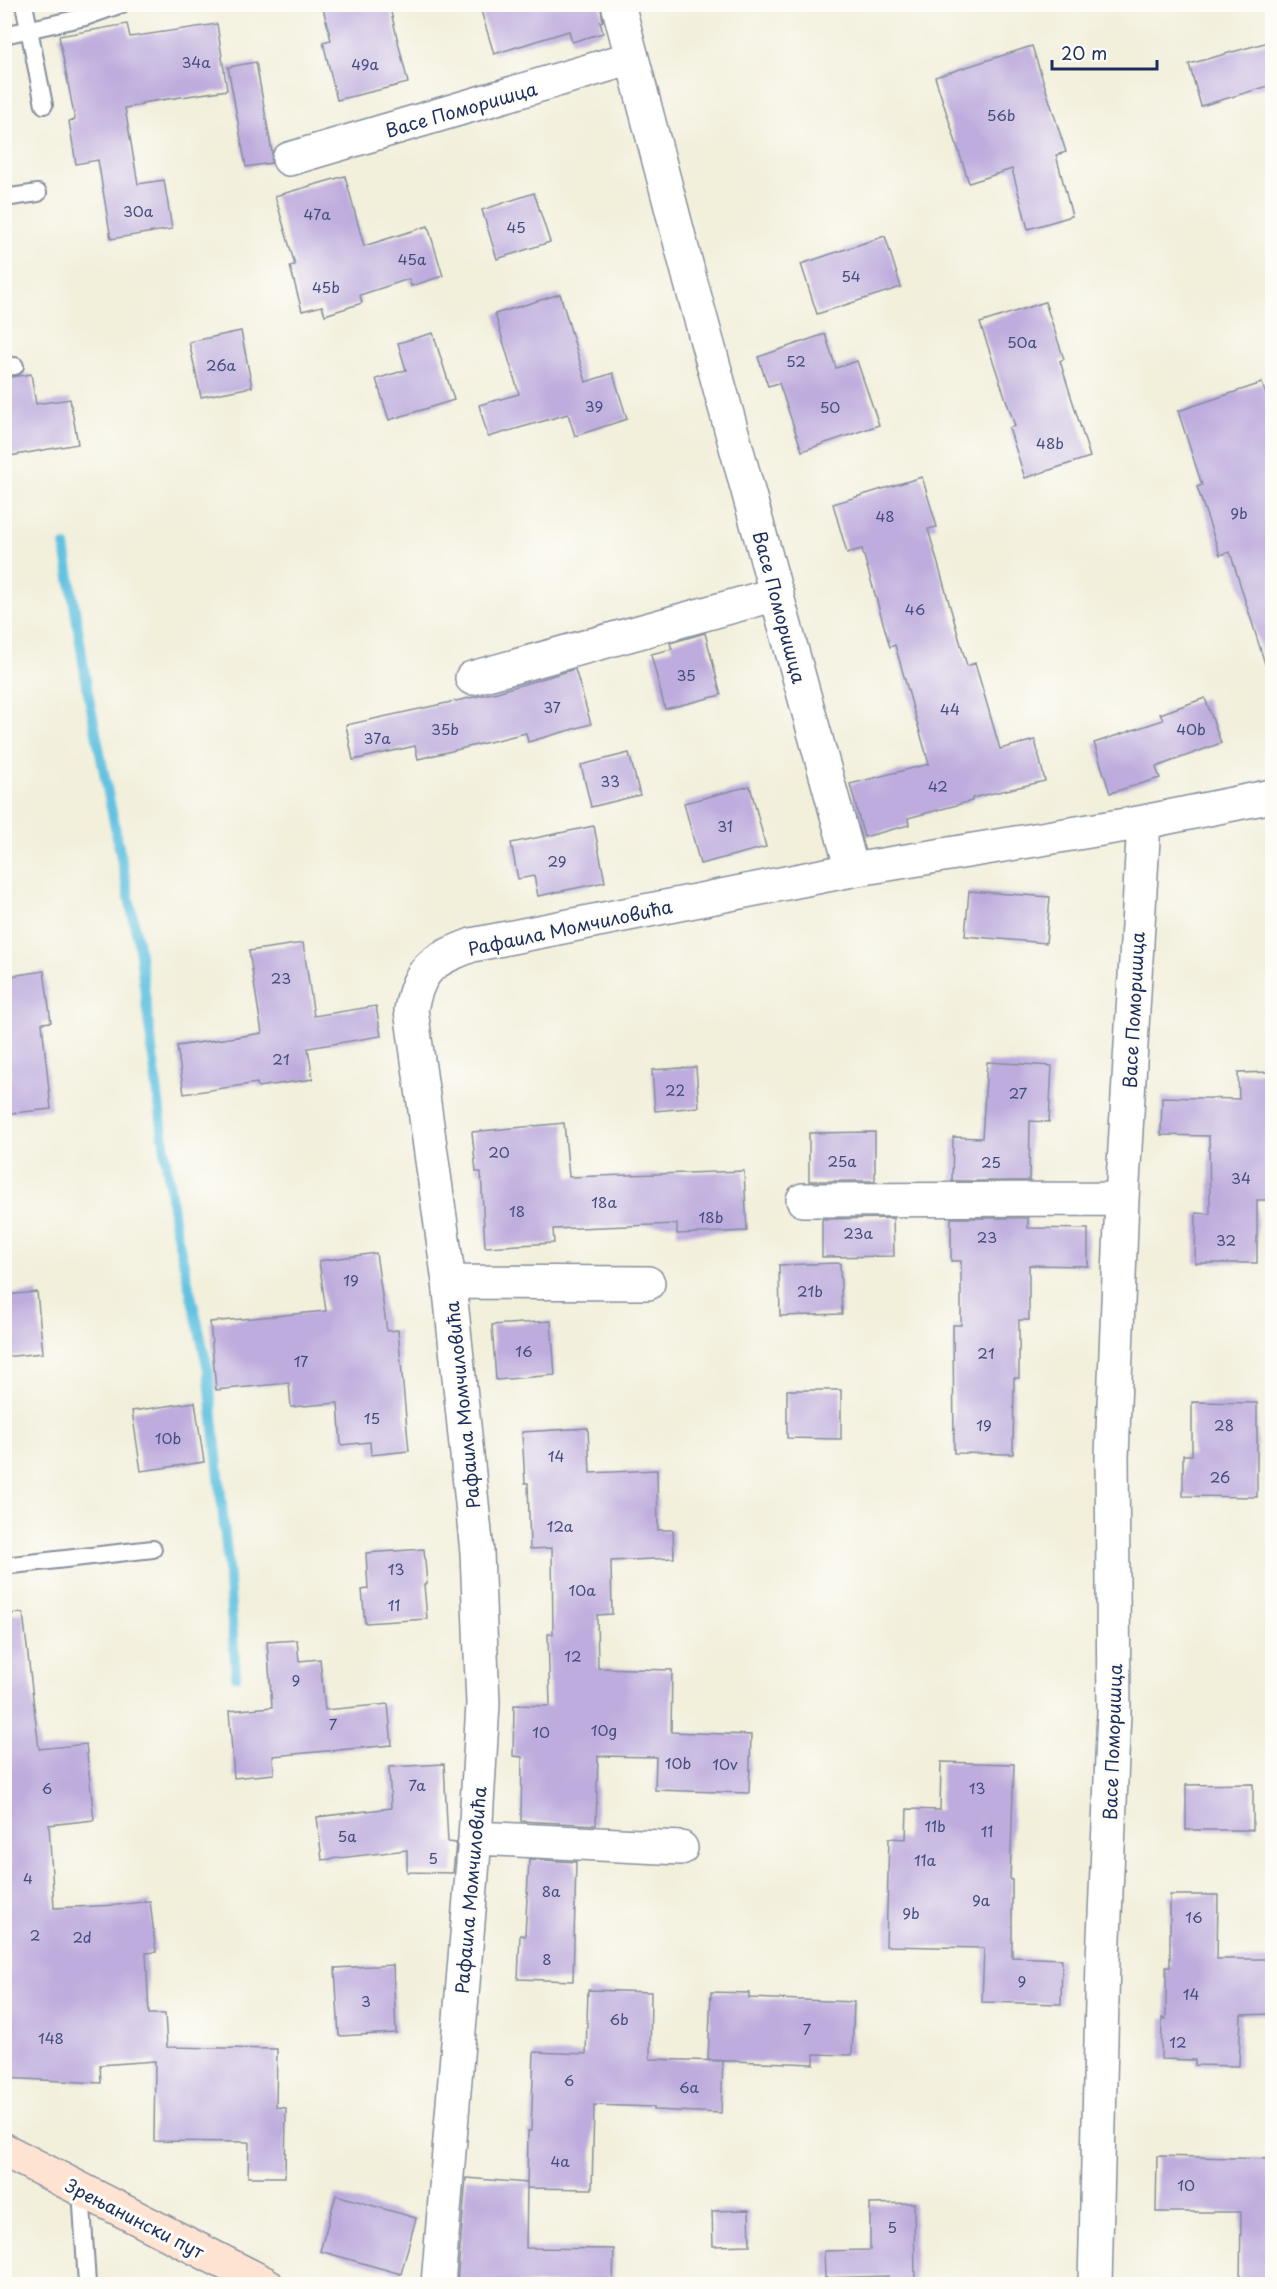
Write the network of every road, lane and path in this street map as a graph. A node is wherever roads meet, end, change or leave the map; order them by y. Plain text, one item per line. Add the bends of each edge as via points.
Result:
1 (24, 4) edge
2 (122, 4) edge
3 (618, 4) edge
4 (30, 30) junction
5 (4, 35) edge
6 (632, 58) junction
7 (44, 105) dead end
8 (289, 159) dead end
9 (38, 193) dead end
10 (4, 198) edge
11 (777, 594) junction
12 (472, 678) dead end
13 (1272, 796) edge
14 (1144, 822) junction
15 (852, 870) junction
16 (1122, 1199) junction
17 (803, 1200) dead end
18 (449, 1282) junction
19 (648, 1283) dead end
20 (153, 1549) dead end
21 (4, 1566) edge
22 (475, 1838) junction
23 (681, 1848) dead end
24 (4, 2151) edge
25 (81, 2190) junction
26 (87, 2284) edge
27 (266, 2284) edge
28 (438, 2284) edge
29 (1095, 2284) edge

1 - 4 lane
2 - 4 lane
3 - 6 street, Васе Поморишца
4 - 5 lane
4 - 7 lane
6 - 8 street, Васе Поморишца
6 - 11 street, Васе Поморишца
9 - 10 lane
11 - 12 street
11 - 15 street, Васе Поморишца
13 - 14 street
14 - 15 street
14 - 16 street, Васе Поморишца
15 - 18 street, Рафаила Момчиловића via 472,945 427,968 415,988 411,1010
16 - 17 street
16 - 29 street, Васе Поморишца via 1112,1457 1114,1712
18 - 19 street
18 - 22 street, Рафаила Момчиловића via 477,1551 483,1704
20 - 21 lane
22 - 23 street
22 - 28 street, Рафаила Момчиловића
24 - 25 main road, Зрењанински пут
25 - 26 lane
25 - 27 main road, Зрењанински пут

